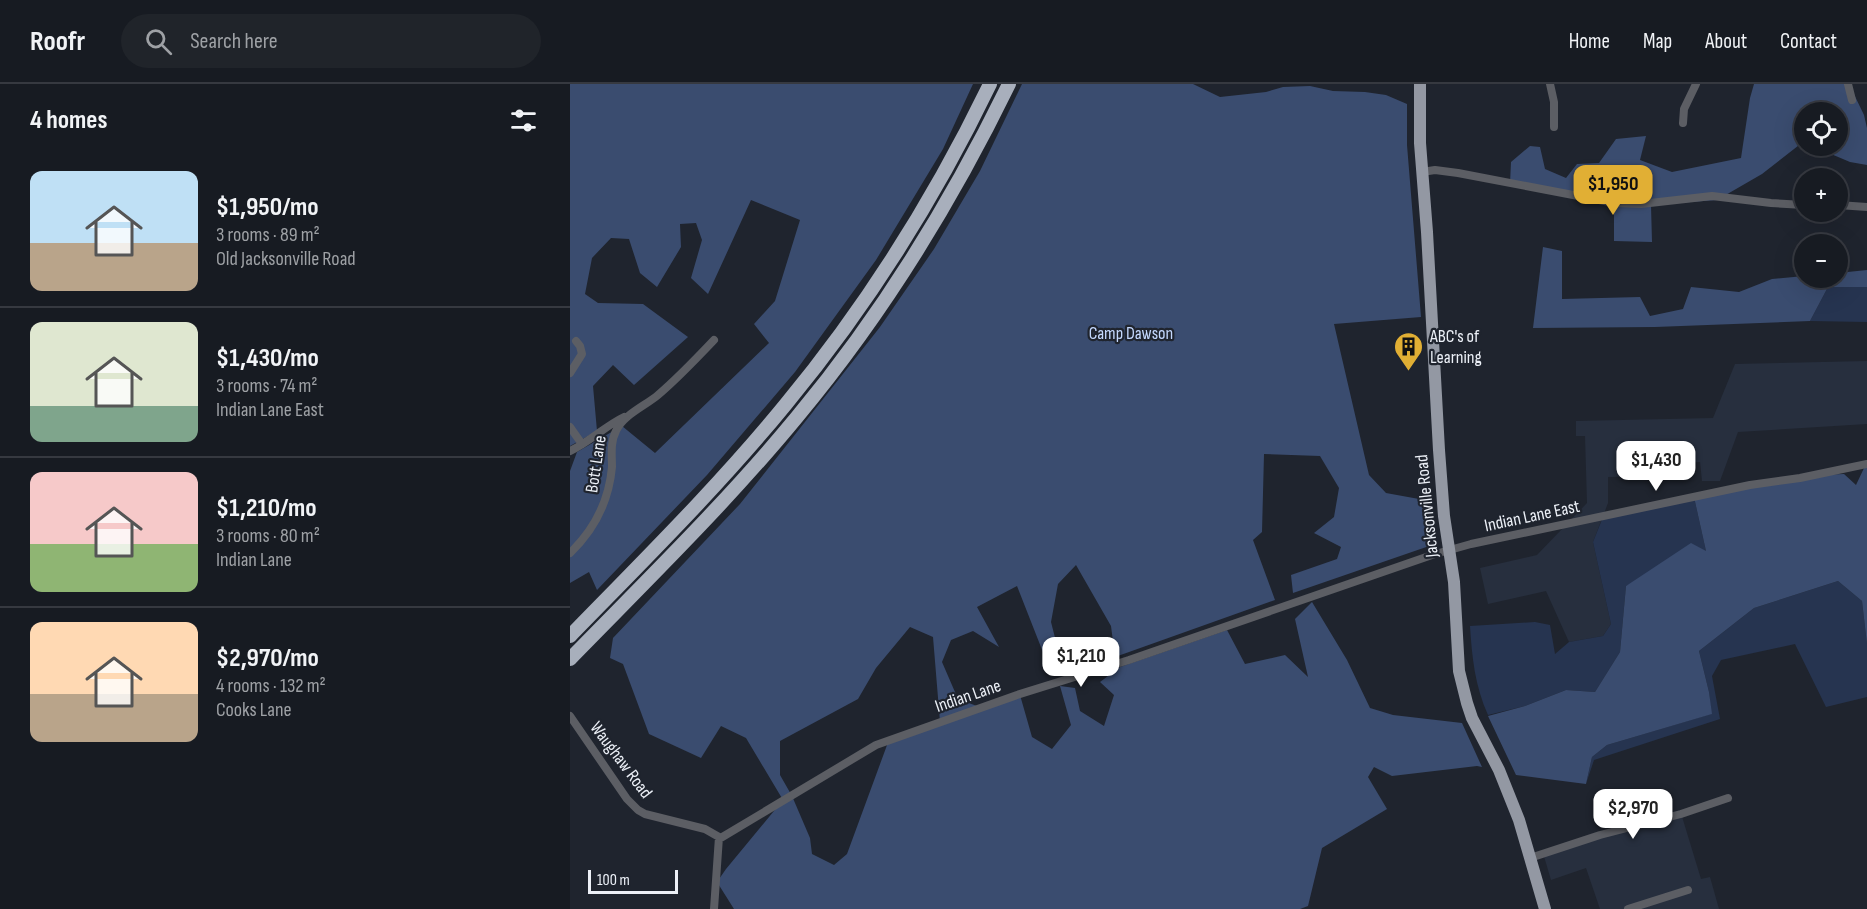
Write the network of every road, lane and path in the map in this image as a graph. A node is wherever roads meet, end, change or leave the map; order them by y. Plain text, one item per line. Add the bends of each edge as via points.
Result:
1 (990, 84) edge
2 (1009, 84) edge
3 (1420, 84) edge
4 (1550, 84) edge
5 (1696, 84) edge
6 (1848, 84) edge
7 (1852, 100) dead end
8 (1683, 123) dead end
9 (1554, 127) dead end
10 (1422, 171) junction
11 (1794, 204) edge
12 (1848, 206) edge
13 (1867, 207) edge
14 (714, 340) dead end
15 (576, 341) dead end
16 (570, 373) edge
17 (636, 411) junction
18 (570, 427) edge
19 (582, 444) junction
20 (570, 451) edge
21 (1867, 464) edge
22 (1449, 550) junction
23 (570, 553) edge
24 (570, 636) edge
25 (570, 659) edge
26 (570, 717) edge
27 (1728, 798) dead end
28 (719, 839) junction
29 (1530, 858) junction
30 (1688, 890) dead end
31 (714, 909) edge
32 (1545, 909) edge
33 (1628, 909) edge

1 - 24 highway via 917,219 825,355 747,450
2 - 25 highway via 932,228 834,371 746,476
3 - 10 main road, Jacksonville Road
4 - 9 street
5 - 8 street via 1684,109
6 - 7 street
10 - 11 street via 1482,177 1615,203 1712,196
10 - 22 main road, Jacksonville Road
12 - 13 street
14 - 17 street, Bott Lane via 657,396
15 - 16 street via 582,354
17 - 19 street
17 - 23 street, Bott Lane via 616,429 603,508
18 - 19 street
19 - 20 street
21 - 22 street, Indian Lane East
22 - 28 street, Indian Lane via 876,745
22 - 29 main road, Jacksonville Road via 1462,687 1472,718 1509,793
26 - 28 street, Waughaw Road via 638,810 705,829
27 - 29 street
28 - 31 street
29 - 32 main road, Jacksonville Road
30 - 33 street

